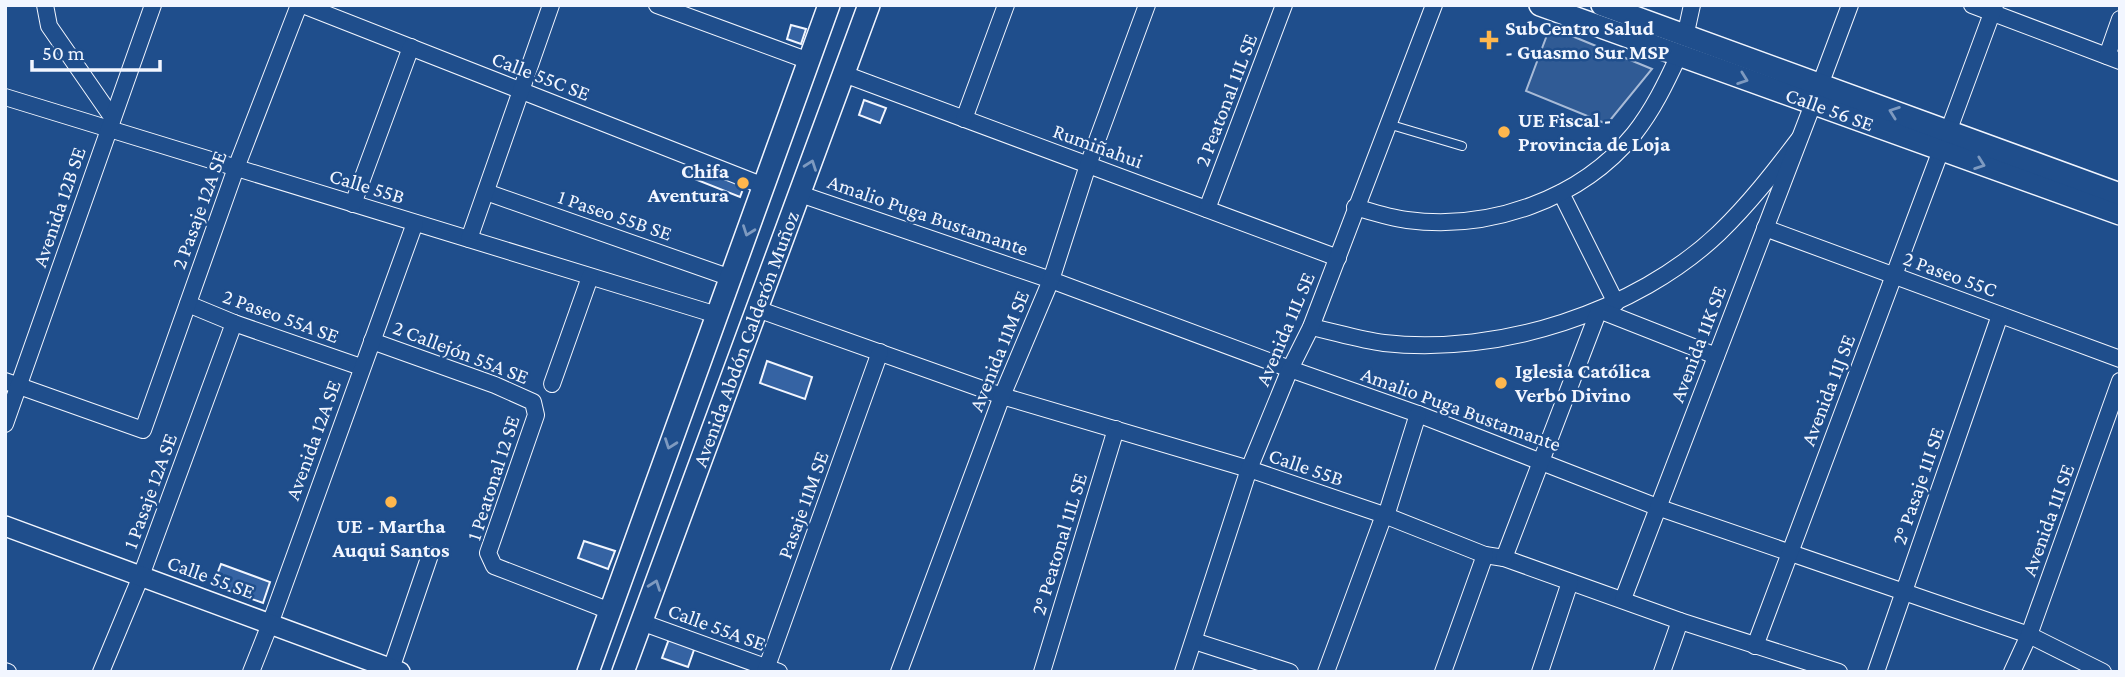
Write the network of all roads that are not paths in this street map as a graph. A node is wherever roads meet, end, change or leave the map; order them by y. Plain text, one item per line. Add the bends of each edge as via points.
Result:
1 (46, 5) edge
2 (153, 5) edge
3 (301, 5) edge
4 (551, 5) edge
5 (657, 5) edge
6 (830, 5) edge
7 (869, 5) edge
8 (1006, 5) edge
9 (1147, 5) edge
10 (1284, 5) edge
11 (1434, 5) edge
12 (1541, 5) edge
13 (1602, 5) edge
14 (1692, 5) edge
15 (1972, 5) edge
16 (675, 8) edge
17 (1847, 9) edge
18 (1993, 9) edge
19 (2120, 19) edge
20 (1682, 46) junction
21 (411, 47) junction
22 (2113, 58) edge
23 (809, 61) junction
24 (844, 75) junction
25 (521, 91) junction
26 (1816, 95) junction
27 (5, 97) edge
28 (964, 119) junction
29 (110, 123) junction
30 (1388, 124) junction
31 (1799, 139) junction
32 (1944, 141) junction
33 (1462, 146) dead end
34 (1088, 165) junction
35 (236, 168) junction
36 (764, 186) junction
37 (486, 192) junction
38 (1561, 193) junction
39 (800, 194) junction
40 (2120, 194) edge
41 (354, 204) junction
42 (1355, 208) junction
43 (1207, 209) junction
44 (2120, 214) edge
45 (415, 223) junction
46 (1765, 228) junction
47 (469, 239) junction
48 (1338, 258) junction
49 (1894, 276) junction
50 (590, 277) junction
51 (731, 278) junction
52 (1051, 280) junction
53 (1616, 303) junction
54 (188, 304) junction
55 (757, 309) junction
56 (1599, 310) junction
57 (717, 315) junction
58 (2000, 315) junction
59 (234, 323) junction
60 (1311, 327) junction
61 (373, 341) junction
62 (880, 352) junction
63 (1716, 356) junction
64 (2120, 359) edge
65 (362, 367) junction
66 (1290, 369) junction
67 (2120, 381) edge
68 (12, 383) edge
69 (552, 383) dead end
70 (1002, 396) junction
71 (533, 402) joint
72 (1418, 414) junction
73 (5, 424) edge
74 (1116, 429) junction
75 (1540, 460) junction
76 (1249, 469) junction
77 (1657, 507) junction
78 (1385, 516) junction
79 (5, 526) edge
80 (1789, 552) junction
81 (430, 555) dead end
82 (1485, 555) junction
83 (1504, 558) junction
84 (141, 576) junction
85 (1570, 582) junction
86 (1903, 590) junction
87 (1623, 599) junction
88 (610, 611) junction
89 (1680, 621) junction
90 (641, 622) junction
91 (270, 624) junction
92 (2029, 635) junction
93 (1194, 641) junction
94 (1755, 646) junction
95 (1804, 666) edge
96 (770, 670) edge
97 (394, 671) edge
98 (102, 672) edge
99 (251, 672) edge
100 (588, 672) edge
101 (623, 672) edge
102 (899, 672) edge
103 (1042, 672) edge
104 (1183, 672) edge
105 (1290, 672) edge
106 (1326, 672) edge
107 (1443, 672) edge
108 (1540, 672) edge
109 (1662, 672) edge
110 (1839, 672) edge
111 (1876, 672) edge
112 (2012, 672) edge
113 (2103, 672) edge

1 - 29 street via 49,26
2 - 29 street, Avenida 12B SE
3 - 21 street, Calle 55C SE
3 - 35 street, 2 Pasaje 12A SE
4 - 25 street
5 - 16 street
6 - 23 main road, Avenida Abdón Calderón Muñoz
7 - 24 main road, Avenida Abdón Calderón Muñoz
8 - 28 street
9 - 34 street, Avenida 11M SE
10 - 43 street, 2 Peatonal 11L SE
11 - 30 street, Avenida 11L SE
12 - 20 main road, Calle 56 SE
13 - 20 main road, Calle 56 SE
14 - 20 street
15 - 18 street
16 - 23 street
17 - 26 street, Avenida 11K SE
18 - 22 street
18 - 32 street, Avenida 11J SE
19 - 22 street
20 - 26 main road, Calle 56 SE
20 - 38 street via 1660,97 1633,135 1600,167
21 - 25 street, Calle 55C SE
21 - 41 street
23 - 36 main road, Avenida Abdón Calderón Muñoz
24 - 28 street, Rumiñahui
39 -> 24 main road, Avenida Abdón Calderón Muñoz
25 - 36 street, Calle 55C SE
25 - 37 street
26 - 31 street, Avenida 11K SE
26 - 32 main road, Calle 56 SE
27 - 29 street, Calle 55B
28 - 34 street, Rumiñahui
29 - 35 street, Calle 55B
29 - 68 street, Avenida 12B SE
30 - 33 lane
30 - 42 street, Avenida 11L SE
31 - 46 street, Avenida 11K SE
31 - 53 street via 1761,190 1718,234 1669,272
32 - 40 main road, Calle 56 SE
32 -> 44 main road, Calle 56 SE
32 - 49 street, Avenida 11J SE
34 - 43 street, Rumiñahui
34 - 52 street, Avenida 11M SE
35 - 41 street, Calle 55B
35 - 54 street, 2 Pasaje 12A SE
36 -> 51 main road, Avenida Abdón Calderón Muñoz
37 - 47 street
37 - 51 street, 1 Paseo 55B SE
38 - 42 street via 1512,213 1460,222 1407,220
38 - 53 street
39 - 52 street, Amalio Puga Bustamante
39 - 55 main road, Avenida Abdón Calderón Muñoz
41 - 45 street, Calle 55B
42 - 48 street, Avenida 11L SE
43 - 48 street, Rumiñahui
45 - 47 street, Calle 55B
45 - 61 street, Avenida 12A SE
46 - 49 street, 2 Paseo 55C
46 - 63 street, Avenida 11K SE
47 - 50 street, Calle 55B
48 - 60 street, Avenida 11L SE
49 - 58 street, 2 Paseo 55C
49 - 80 street, Avenida 11J SE
50 - 57 street, Calle 55B
50 - 69 street
51 - 57 main road, Avenida Abdón Calderón Muñoz
52 - 66 street, Amalio Puga Bustamante
52 - 70 street, Avenida 11M SE
53 - 56 street
54 - 59 street, 2 Paseo 55A SE
54 - 68 street, 2 Pasaje 12A SE via 143,430
55 - 62 street, Calle 55B
90 -> 55 main road, Avenida Abdón Calderón Muñoz
56 - 60 street via 1530,333 1457,344 1384,343
56 - 63 street
56 - 75 street
57 -> 88 main road, Avenida Abdón Calderón Muñoz
58 - 64 street, 2 Paseo 55C
58 - 86 street, 2° Pasaje 11I SE
59 - 65 street, 2 Paseo 55A SE
59 - 84 street, 1 Pasaje 12A SE
60 - 66 street, Avenida 11L SE
61 - 65 street, Avenida 12A SE
61 - 71 street, 2 Callejón 55A SE
62 - 70 street, Calle 55B
62 - 96 street, Pasaje 11M SE
63 - 77 street, Avenida 11K SE
65 - 91 street, Avenida 12A SE
66 - 72 street, Amalio Puga Bustamante
66 - 76 street, Avenida 11L SE
67 - 92 street, Avenida 11I SE
68 - 73 street, Avenida 12B SE
70 - 74 street, Calle 55B
70 - 102 street, Avenida 11M SE
71 - 88 street, 1 Peatonal 12 SE via 536,415 488,552 494,566
72 - 75 street, Amalio Puga Bustamante
72 - 78 street
74 - 76 street, Calle 55B
74 - 103 street, 2° Peatonal 11L SE
75 - 77 street, Amalio Puga Bustamante
75 - 83 street
76 - 78 street, Calle 55B
76 - 93 street, Avenida 11L SE
77 - 80 street, Amalio Puga Bustamante
77 - 87 street, Avenida 11K SE
78 - 82 street, Calle 55B
78 - 106 street
79 - 84 street, Calle 55 SE
80 - 86 street, Amalio Puga Bustamante
80 - 94 street, Avenida 11J SE
81 - 97 street
82 - 83 street, Calle 55B
82 - 107 street
83 - 85 street, Calle 55B
84 - 91 street, Calle 55 SE
84 - 98 street, 1 Pasaje 12A SE
85 - 87 street, Calle 55B
85 - 108 street
86 - 92 street, Amalio Puga Bustamante
86 - 111 street, 2° Pasaje 11I SE
87 - 89 street, Calle 55B
88 - 100 main road, Avenida Abdón Calderón Muñoz
89 - 94 street, Calle 55B
89 - 109 street
90 - 96 street, Calle 55A SE
90 - 101 main road, Avenida Abdón Calderón Muñoz
91 - 97 street, Calle 55 SE
91 - 99 street, Avenida 12A SE
92 - 112 street, Avenida 11I SE
92 - 113 street, Amalio Puga Bustamante
93 - 104 street, Avenida 11L SE
93 - 105 street
94 - 95 street, Calle 55B
95 - 110 street, Calle 55B

